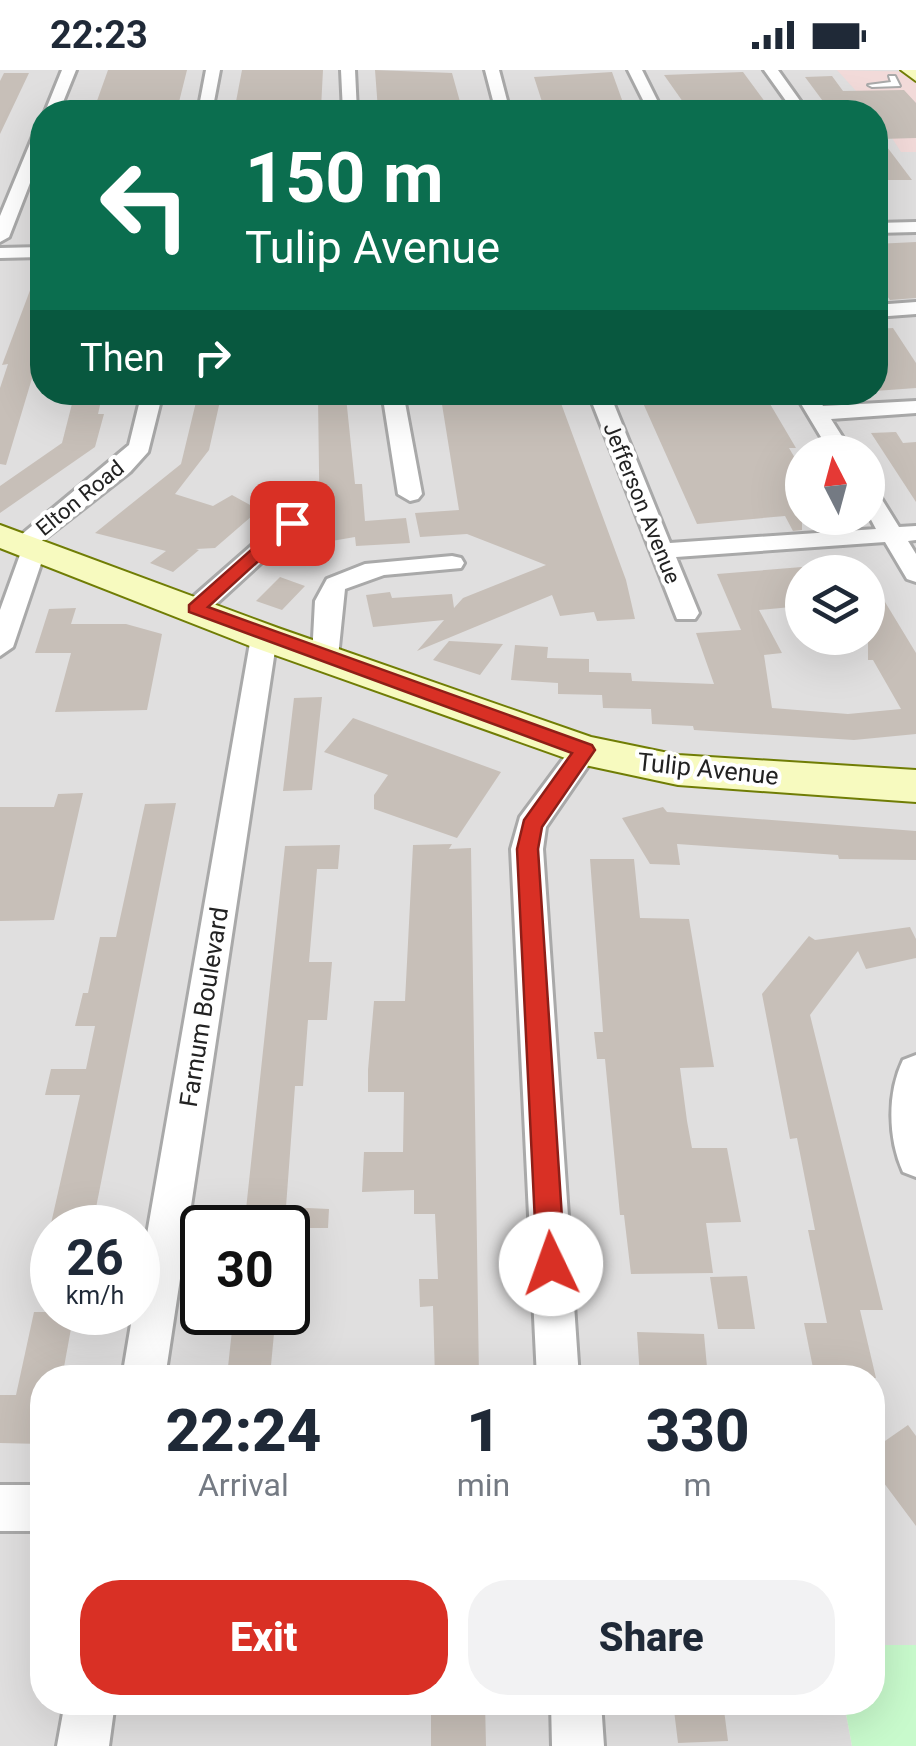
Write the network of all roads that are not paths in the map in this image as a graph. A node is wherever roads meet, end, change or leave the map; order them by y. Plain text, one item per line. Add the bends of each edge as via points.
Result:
1 (69, 70) edge
2 (213, 70) edge
3 (348, 70) edge
4 (492, 70) edge
5 (635, 70) edge
6 (771, 70) edge
7 (907, 74) edge
8 (872, 86) dead end
9 (57, 100) edge
10 (207, 100) edge
11 (349, 100) edge
12 (499, 100) edge
13 (650, 100) edge
14 (792, 100) edge
15 (30, 163) edge
16 (888, 226) edge
17 (916, 227) edge
18 (0, 237) edge
19 (30, 252) edge
20 (0, 253) edge
21 (916, 308) edge
22 (888, 310) edge
23 (151, 405) edge
24 (394, 405) edge
25 (603, 405) edge
26 (812, 405) edge
27 (916, 407) edge
28 (817, 413) junction
29 (831, 435) edge
30 (410, 494) dead end
31 (885, 513) edge
32 (292, 523) dead end
33 (904, 533) edge
34 (19, 543) edge
35 (661, 550) junction
36 (452, 563) dead end
37 (916, 574) edge
38 (196, 608) junction
39 (686, 613) dead end
40 (264, 636) junction
41 (0, 647) edge
42 (325, 657) junction
43 (585, 750) junction
44 (916, 786) edge
45 (916, 1071) edge
46 (916, 1160) edge
47 (145, 1365) edge
48 (557, 1365) edge
49 (0, 1508) edge
50 (30, 1508) edge
51 (88, 1715) edge
52 (577, 1715) edge
53 (83, 1746) edge
54 (578, 1746) edge

1 - 9 street
2 - 10 street
3 - 11 street
4 - 12 street
5 - 13 street
6 - 14 street
7 - 8 lane via 897,84
15 - 18 street
16 - 17 street
19 - 20 street
21 - 22 street
23 - 34 street, Elton Road via 140,448 122,467
24 - 30 street
25 - 35 street, Jefferson Avenue
26 - 28 street
27 - 28 street
28 - 29 street
31 - 33 street
32 - 38 street
33 - 35 street
33 - 37 street
34 - 38 main road, Tulip Avenue
34 - 41 street
35 - 39 street, Jefferson Avenue
36 - 42 street via 372,569 336,583 329,593
38 - 40 main road, Tulip Avenue
40 - 42 main road, Tulip Avenue
40 - 47 street, Farnum Boulevard
42 - 43 main road, Tulip Avenue
43 - 44 main road, Tulip Avenue via 678,770
43 - 48 street via 531,825 528,849
45 - 46 street via 909,1136
49 - 50 street
51 - 53 street
52 - 54 street

